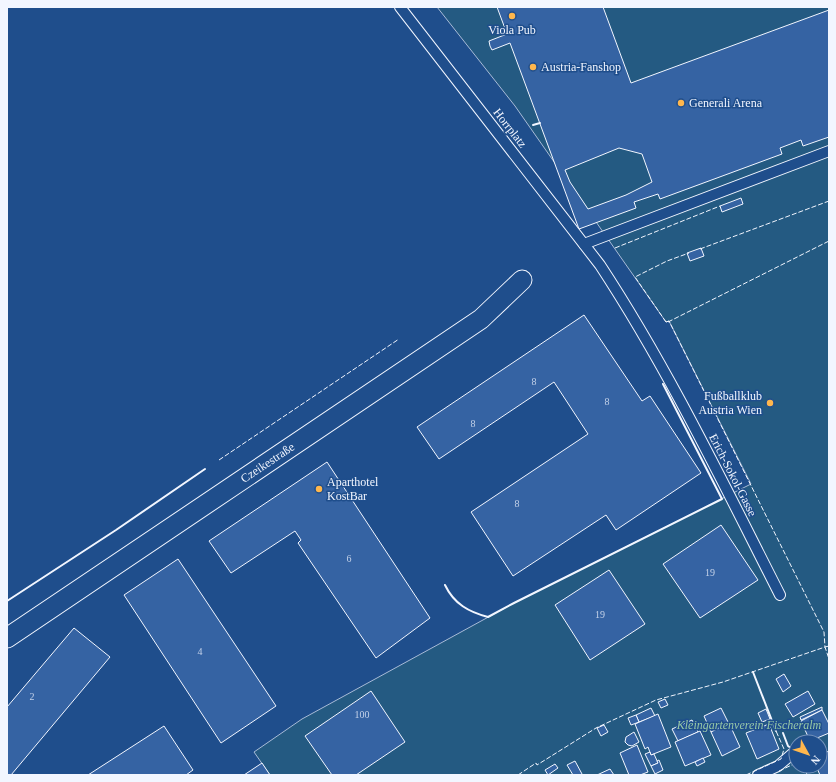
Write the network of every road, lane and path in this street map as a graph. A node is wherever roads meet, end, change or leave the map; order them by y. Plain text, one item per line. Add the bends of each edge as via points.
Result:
1 (400, 7) edge
2 (829, 151) edge
3 (584, 244) junction
4 (600, 265) joint
5 (522, 280) dead end
6 (780, 595) dead end
7 (7, 638) edge
8 (788, 757) edge
9 (758, 775) edge

1 - 3 lane, Horrplatz
2 - 3 lane
3 - 4 lane, Horrplatz
4 - 6 lane, Erich-Sokol-Gasse via 669,379
5 - 7 street, Czeikestraße via 481,319
8 - 9 lane via 778,766

